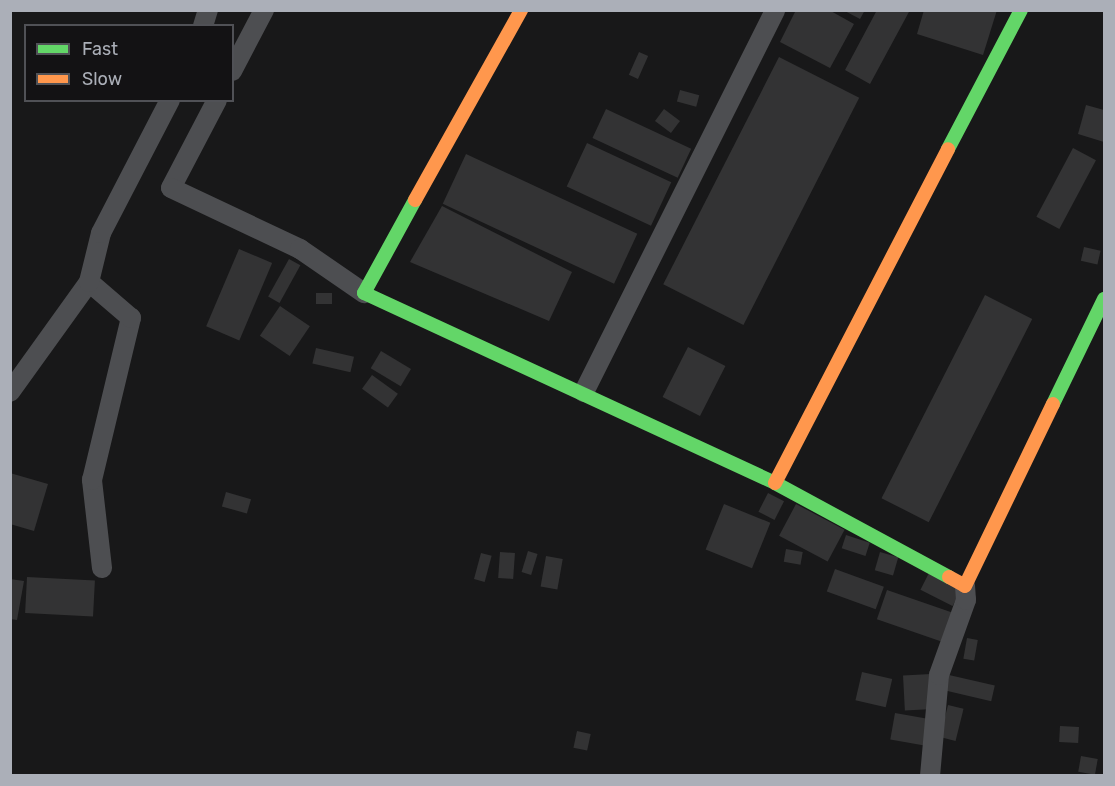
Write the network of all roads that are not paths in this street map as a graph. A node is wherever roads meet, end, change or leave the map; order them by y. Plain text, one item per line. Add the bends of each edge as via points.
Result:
1 (264, 10) edge
2 (521, 10) edge
3 (775, 10) edge
4 (1021, 10) edge
5 (234, 67) edge
6 (169, 102) edge
7 (216, 102) edge
8 (89, 282) junction
9 (364, 293) junction
10 (1104, 299) edge
11 (10, 392) edge
12 (584, 392) junction
13 (775, 483) junction
14 (102, 568) dead end
15 (965, 586) junction
16 (930, 776) edge

1 - 5 street
2 - 9 street
3 - 12 street
4 - 13 street
6 - 8 street via 101,233
7 - 9 street via 171,188 300,249
8 - 11 street
8 - 14 street via 131,318 92,480
9 - 12 street
10 - 15 street
12 - 13 street
13 - 15 street
15 - 16 street via 963,610 939,675

